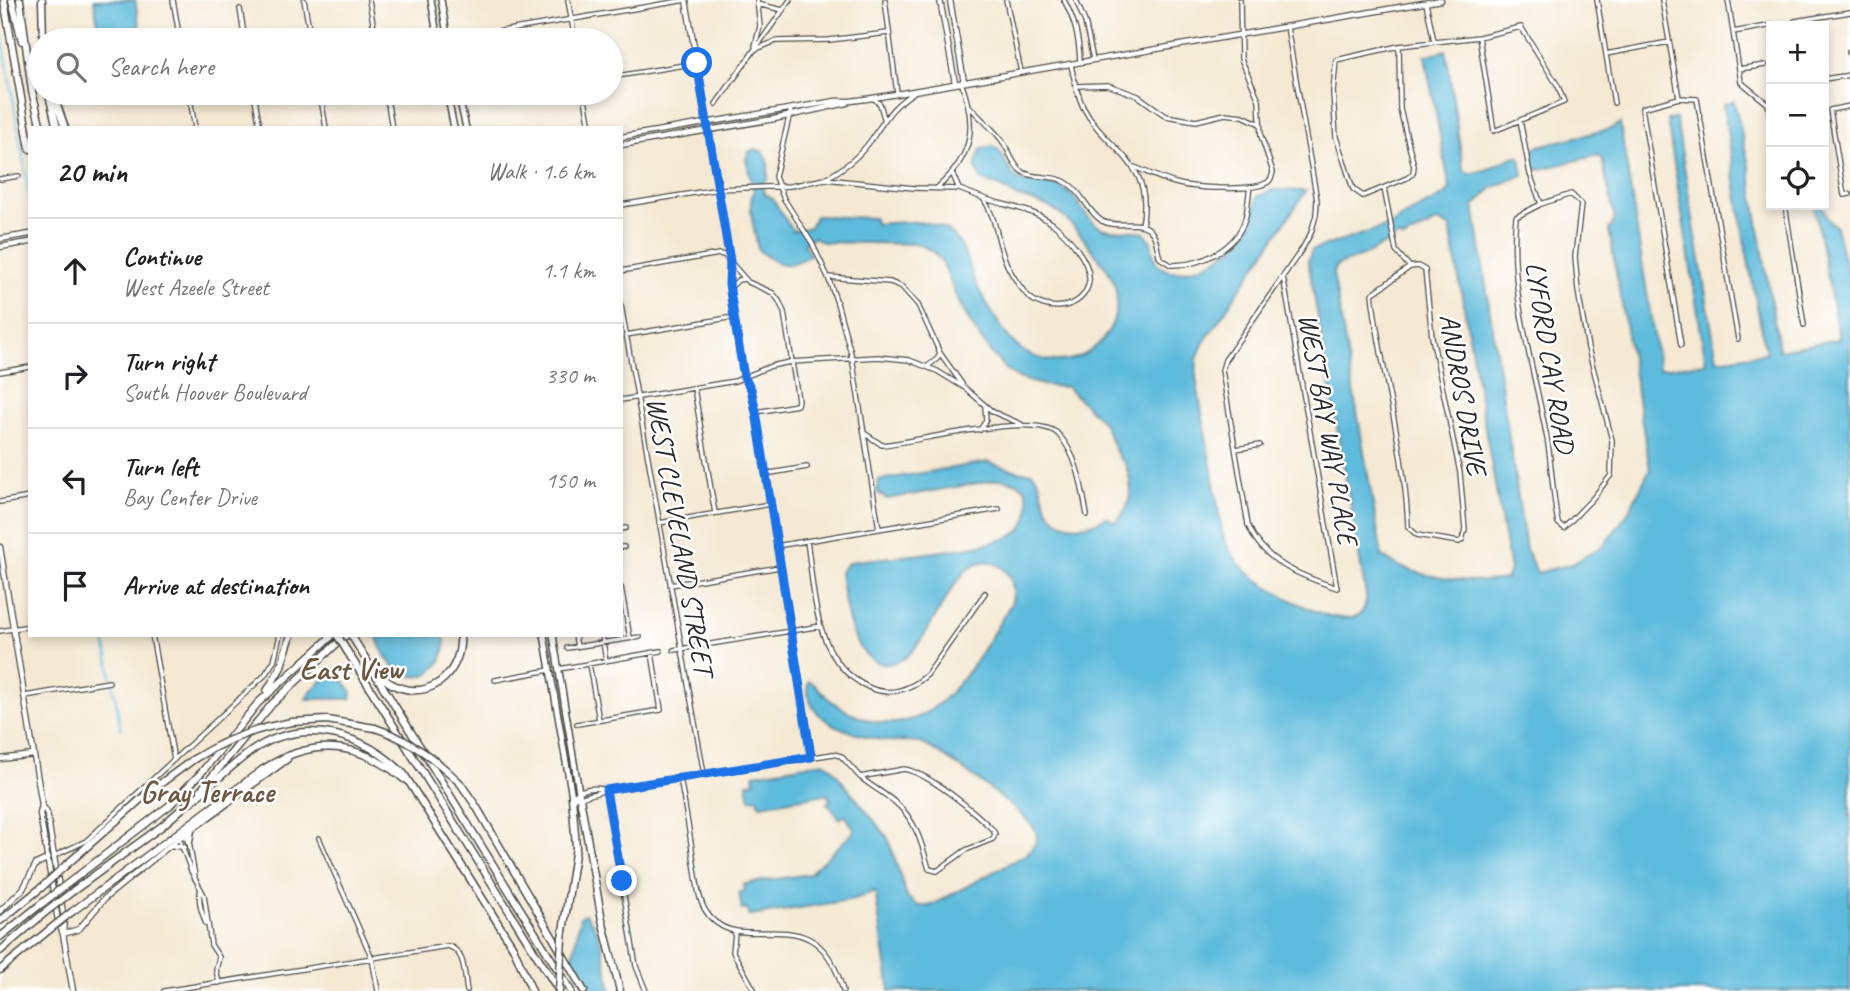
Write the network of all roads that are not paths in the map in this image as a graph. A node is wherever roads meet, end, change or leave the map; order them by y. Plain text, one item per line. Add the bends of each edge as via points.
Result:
1 (4, 0) edge
2 (12, 0) edge
3 (20, 0) edge
4 (42, 0) edge
5 (173, 0) edge
6 (304, 0) edge
7 (369, 0) edge
8 (431, 0) edge
9 (441, 0) edge
10 (568, 0) edge
11 (686, 0) edge
12 (790, 0) edge
13 (885, 0) edge
14 (940, 0) edge
15 (950, 0) edge
16 (1006, 0) edge
17 (1064, 0) edge
18 (1076, 0) edge
19 (1240, 0) edge
20 (1441, 0) edge
21 (1597, 0) edge
22 (1662, 0) edge
23 (1728, 0) edge
24 (757, 2) edge
25 (1426, 3) junction
26 (240, 9) dead end
27 (783, 10) junction
28 (1850, 12) edge
29 (571, 19) junction
30 (1795, 21) dead end
31 (1766, 26) edge
32 (1287, 27) junction
33 (43, 28) edge
34 (178, 28) edge
35 (243, 28) edge
36 (309, 28) edge
37 (374, 28) edge
38 (436, 28) edge
39 (446, 28) edge
40 (518, 28) edge
41 (573, 28) edge
42 (1733, 32) junction
43 (888, 33) junction
44 (1241, 35) junction
45 (1479, 37) junction
46 (1434, 41) junction
47 (1670, 42) junction
48 (1399, 46) junction
49 (754, 50) junction
50 (1606, 54) junction
51 (28, 58) edge
52 (1093, 59) junction
53 (1080, 61) junction
54 (1071, 62) junction
55 (697, 63) junction
56 (1765, 65) dead end
57 (28, 67) edge
58 (1740, 69) junction
59 (1021, 72) junction
60 (623, 75) edge
61 (1850, 75) edge
62 (1829, 78) edge
63 (963, 82) junction
64 (955, 83) junction
65 (1076, 86) junction
66 (917, 89) junction
67 (897, 93) junction
68 (873, 98) junction
69 (1679, 98) junction
70 (851, 102) junction
71 (1766, 102) edge
72 (1615, 103) dead end
73 (716, 104) dead end
74 (36, 105) edge
75 (53, 105) edge
76 (56, 105) edge
77 (191, 105) edge
78 (256, 105) edge
79 (322, 105) edge
80 (388, 105) edge
81 (449, 105) edge
82 (461, 105) edge
83 (586, 105) edge
84 (1850, 106) edge
85 (970, 107) junction
86 (791, 109) junction
87 (789, 116) junction
88 (884, 118) junction
89 (1520, 120) junction
90 (707, 122) junction
91 (1259, 124) junction
92 (41, 126) edge
93 (57, 126) edge
94 (64, 126) edge
95 (195, 126) edge
96 (260, 126) edge
97 (326, 126) edge
98 (391, 126) edge
99 (454, 126) edge
100 (466, 126) edge
101 (590, 126) edge
102 (709, 130) junction
103 (623, 137) edge
104 (28, 138) edge
105 (623, 145) edge
106 (1134, 166) junction
107 (953, 172) junction
108 (19, 176) dead end
109 (0, 179) edge
110 (825, 179) junction
111 (778, 186) junction
112 (938, 187) junction
113 (1250, 187) junction
114 (1384, 188) junction
115 (719, 189) junction
116 (959, 189) junction
117 (1847, 194) edge
118 (983, 198) junction
119 (1541, 204) junction
120 (623, 205) edge
121 (1786, 210) edge
122 (1142, 225) junction
123 (28, 234) edge
124 (0, 239) edge
125 (28, 243) edge
126 (0, 247) edge
127 (730, 261) junction
128 (1410, 267) junction
129 (623, 271) edge
130 (1283, 276) junction
131 (828, 277) junction
132 (745, 279) junction
133 (730, 289) junction
134 (623, 317) edge
135 (734, 317) junction
136 (1804, 325) dead end
137 (626, 335) junction
138 (1738, 339) dead end
139 (1681, 345) dead end
140 (940, 353) junction
141 (852, 357) junction
142 (790, 362) junction
143 (926, 366) junction
144 (28, 369) edge
145 (0, 372) edge
146 (744, 377) junction
147 (694, 388) junction
148 (965, 388) junction
149 (637, 397) junction
150 (623, 400) edge
151 (985, 407) junction
152 (756, 412) junction
153 (1021, 424) junction
154 (979, 430) junction
155 (864, 433) junction
156 (1260, 445) dead end
157 (1236, 449) junction
158 (807, 467) dead end
159 (765, 474) junction
160 (28, 497) edge
161 (0, 502) edge
162 (770, 504) junction
163 (999, 509) dead end
164 (715, 513) junction
165 (1087, 515) dead end
166 (659, 523) junction
167 (879, 529) junction
168 (807, 541) junction
169 (776, 546) junction
170 (0, 547) edge
171 (780, 567) junction
172 (670, 585) junction
173 (985, 593) dead end
174 (623, 610) edge
175 (28, 626) edge
176 (821, 626) junction
177 (13, 629) junction
178 (0, 631) edge
179 (790, 631) junction
180 (152, 637) edge
181 (280, 637) edge
182 (290, 637) edge
183 (333, 637) edge
184 (336, 637) edge
185 (343, 637) edge
186 (352, 637) edge
187 (460, 637) edge
188 (544, 637) edge
189 (553, 637) edge
190 (575, 637) edge
191 (602, 637) edge
192 (640, 637) dead end
193 (630, 638) junction
194 (603, 643) junction
195 (357, 646) junction
196 (577, 647) junction
197 (566, 649) dead end
198 (681, 649) junction
199 (674, 650) dead end
200 (661, 651) dead end
201 (652, 653) junction
202 (606, 660) junction
203 (589, 663) junction
204 (559, 668) junction
205 (550, 670) junction
206 (495, 680) dead end
207 (109, 682) dead end
208 (24, 696) junction
209 (258, 703) junction
210 (599, 720) junction
211 (577, 724) dead end
212 (325, 747) junction
213 (33, 755) junction
214 (811, 757) junction
215 (0, 759) edge
216 (174, 760) junction
217 (704, 774) junction
218 (860, 777) junction
219 (680, 778) junction
220 (411, 785) junction
221 (606, 790) junction
222 (577, 795) junction
223 (42, 805) junction
224 (184, 807) junction
225 (192, 828) junction
226 (181, 836) junction
227 (319, 838) dead end
228 (186, 844) junction
229 (170, 845) junction
230 (54, 856) junction
231 (47, 859) junction
232 (0, 911) edge
233 (0, 921) edge
234 (735, 932) junction
235 (63, 933) junction
236 (0, 937) edge
237 (0, 951) edge
238 (372, 958) junction
239 (0, 970) edge
240 (219, 983) junction
241 (73, 991) edge
242 (164, 991) edge
243 (378, 991) edge
244 (467, 991) edge
245 (532, 991) edge
246 (559, 991) edge
247 (570, 991) edge
248 (584, 991) edge
249 (620, 991) edge
250 (646, 991) edge
251 (755, 991) edge
252 (843, 991) edge

1 - 104 highway
2 - 57 highway
3 - 51 highway
4 - 33 highway
5 - 34 street
6 - 36 street
7 - 37 street
8 - 38 main road
9 - 39 main road
10 - 29 street
11 - 29 street
11 - 55 street
12 - 27 street
13 - 43 street
14 - 64 street
15 - 63 street
16 - 59 street
17 - 53 street via 1076,28
18 - 52 street
19 - 44 street
20 - 25 street
21 - 50 street
22 - 47 street
23 - 42 street
24 - 27 street
24 - 49 street via 760,26
25 - 32 street
25 - 46 street
26 - 35 street
27 - 49 street
28 - 30 street
29 - 40 street
29 - 41 street
31 - 42 street
32 - 44 street
32 - 130 street via 1317,215 1311,233
42 - 58 street
43 - 49 street via 776,41
43 - 67 street
44 - 52 street
44 - 91 street via 1241,60 1259,100
45 - 46 street
45 - 89 street via 1494,131
45 - 89 street via 1521,27 1558,86 1564,102
46 - 48 street
47 - 50 street
47 - 69 street
48 - 114 street via 1400,109 1414,166 1407,178
48 - 114 street via 1336,60 1335,137 1353,189 1363,196
49 - 73 street
50 - 72 street
52 - 53 street
53 - 54 street
54 - 59 street
54 - 65 street
55 - 60 street
55 - 90 street
56 - 58 street
58 - 71 street via 1741,82
59 - 63 street
61 - 62 street
63 - 64 street
63 - 85 street
64 - 66 street
65 - 91 street via 1108,85 1138,96 1166,116 1196,121 1225,114
65 - 106 street via 1091,120
66 - 67 street
66 - 88 street
67 - 68 street
68 - 70 street
68 - 88 street
69 - 138 street via 1696,99
69 - 139 street via 1642,108
70 - 86 street
70 - 87 street
74 - 92 highway
75 - 93 highway
76 - 94 highway
77 - 95 street
78 - 96 street
79 - 97 street
80 - 98 street
81 - 99 main road
82 - 100 main road
83 - 101 street
84 - 117 street via 1830,110
85 - 107 street via 968,145
85 - 122 street via 999,137 1019,170 1069,183 1104,222
86 - 87 street
86 - 90 street
87 - 102 street
87 - 111 street via 776,167
88 - 110 street via 855,158
89 - 119 street
90 - 102 street
90 - 103 street
91 - 113 street via 1273,172 1268,183
102 - 105 street
102 - 115 street
106 - 113 street via 1175,183 1205,189
106 - 122 street via 1144,201
107 - 112 street
107 - 116 street
108 - 109 street
110 - 111 street
110 - 112 street
111 - 115 street
111 - 131 street
112 - 116 street
113 - 122 street via 1246,216 1236,236 1222,250 1200,260 1166,263 1160,258 1154,234
114 - 128 street via 1396,251
115 - 120 street
115 - 127 street
116 - 118 street
118 - 118 street via 992,210 1004,260 1027,294 1049,307 1079,300 1089,283 1087,266 1063,234 1032,212
119 - 119 street, LYFORD CAY ROAD via 1516,217 1514,239 1523,329 1548,446 1558,523 1564,528 1611,475 1612,440 1578,291 1575,257 1581,204 1571,194
121 - 136 street
123 - 124 street
125 - 126 street
127 - 129 street via 719,254
127 - 132 street
127 - 133 street
128 - 128 street, ANDROS DRIVE via 1371,294 1377,340 1400,446 1408,527 1417,535 1452,542 1462,540 1465,529 1460,473 1432,337 1425,270 1418,265
130 - 157 street via 1224,360
130 - 157 street, WEST BAY WAY PLACE via 1337,588 1296,575 1254,539
131 - 140 street via 902,287 918,305
131 - 141 street
132 - 133 street
132 - 142 street via 779,301
133 - 135 street
134 - 137 street, WEST CLEVELAND STREET
135 - 137 street
135 - 146 street
137 - 149 street, WEST CLEVELAND STREET
140 - 143 street
140 - 148 street
141 - 142 street
141 - 143 street via 894,358
141 - 155 street
142 - 146 street
142 - 152 street via 797,405
143 - 148 street
144 - 145 street
146 - 147 street
146 - 152 street
147 - 149 street
147 - 164 street
148 - 151 street
149 - 150 street
149 - 166 street, WEST CLEVELAND STREET
151 - 153 street
151 - 154 street via 986,420
152 - 159 street
153 - 154 street
153 - 165 street via 1045,427 1066,446 1081,480
154 - 155 street via 881,445
155 - 167 street
156 - 157 street
158 - 159 street
159 - 162 street
160 - 161 street
162 - 164 street
162 - 169 street
163 - 167 street
164 - 166 street
166 - 172 street, WEST CLEVELAND STREET
167 - 168 street
168 - 169 street
168 - 176 street
169 - 171 street
170 - 177 street
171 - 172 street
171 - 179 street
172 - 198 street, WEST CLEVELAND STREET
173 - 176 street via 933,669 919,683 898,691 875,690 852,677 834,659
174 - 193 street
175 - 177 street
176 - 179 street
177 - 178 street
177 - 208 street
179 - 198 street
179 - 214 street
180 - 216 street
181 - 216 street via 274,661 264,676
182 - 209 highway via 280,669
183 - 209 highway
184 - 246 highway, bridge
185 - 224 highway via 289,687
186 - 195 highway
187 - 195 highway via 453,668 440,682 421,690 390,682
188 - 205 main road
189 - 204 main road
190 - 196 street
191 - 194 street
192 - 193 street
193 - 194 street
194 - 196 street
194 - 202 street
195 - 247 highway
196 - 197 street
198 - 199 street
198 - 217 street, WEST CLEVELAND STREET
200 - 201 street
201 - 202 street
201 - 210 street via 661,710
202 - 203 street
203 - 204 street
203 - 210 street
204 - 205 main road
204 - 222 main road
205 - 206 street
205 - 222 main road
207 - 208 street
208 - 213 street
209 - 236 highway, bridge via 170,805
210 - 211 street
212 - 220 highway via 369,755
212 - 225 highway via 284,760
212 - 239 highway, bridge via 276,760
213 - 215 street
213 - 223 street
214 - 217 street
214 - 218 street via 838,755
216 - 230 street via 86,841
217 - 219 street
218 - 218 street via 910,770 971,810 995,834 989,842 932,871 906,814
219 - 221 street
219 - 234 street via 701,902 712,919
220 - 224 highway via 393,762 362,742 334,734 305,733 256,748
220 - 245 highway via 513,947
221 - 222 street
221 - 250 street via 636,966
222 - 246 highway, bridge via 576,847
222 - 249 highway
223 - 230 street
223 - 231 street
224 - 237 highway, bridge
225 - 226 highway
225 - 228 highway
226 - 228 street
226 - 229 street
227 - 238 street
228 - 229 street
228 - 240 street via 201,889 200,909 219,957
229 - 235 street via 105,898 79,929
230 - 231 street
230 - 235 street
231 - 232 street via 36,864 23,889
231 - 235 street
233 - 248 highway, bridge via 194,759 245,734 292,722 327,720 375,728 400,738 460,783
234 - 251 street via 733,952
234 - 252 street via 782,931 809,939 832,959
235 - 241 street
238 - 240 street
238 - 243 street
238 - 244 street via 455,948 461,956
240 - 242 street

